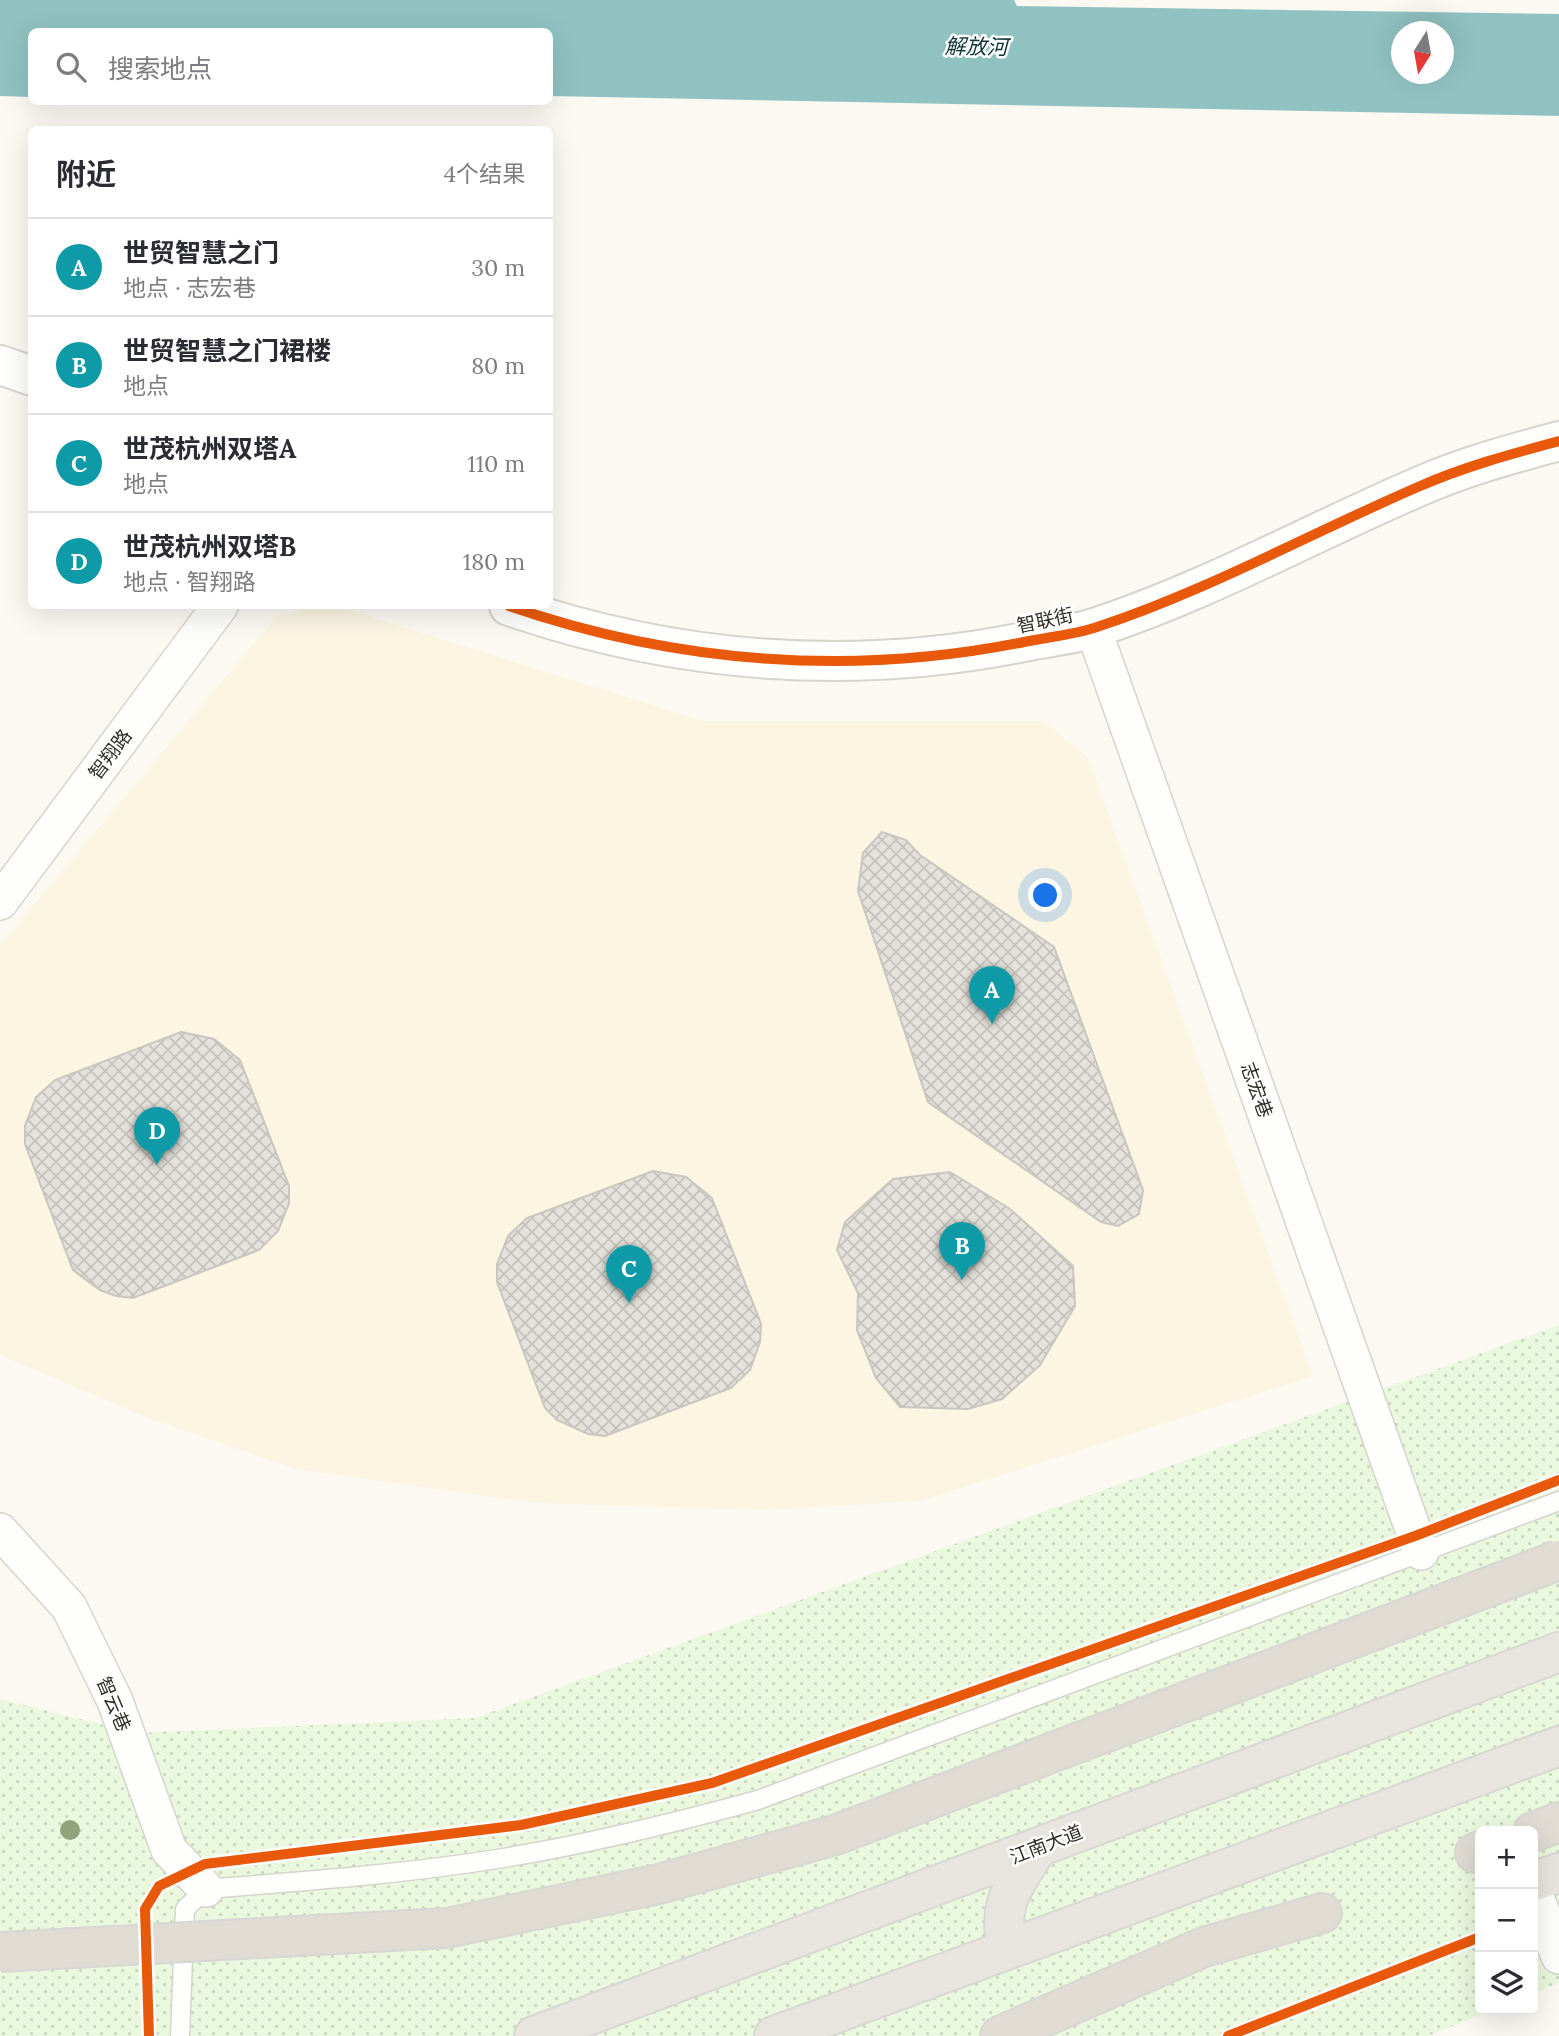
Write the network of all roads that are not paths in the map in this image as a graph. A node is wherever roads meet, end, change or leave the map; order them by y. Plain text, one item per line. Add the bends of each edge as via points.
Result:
1 (0, 365) edge
2 (28, 375) edge
3 (1559, 441) edge
4 (218, 609) edge
5 (518, 609) edge
6 (1093, 628) junction
7 (0, 902) edge
8 (1559, 1501) edge
9 (0, 1531) edge
10 (1421, 1552) junction
11 (1559, 1560) edge
12 (1559, 1652) edge
13 (1559, 1746) edge
14 (1559, 1822) edge
15 (1538, 1830) edge
16 (1037, 1847) junction
17 (1559, 1872) edge
18 (1538, 1879) edge
19 (205, 1889) junction
20 (1538, 1903) edge
21 (1322, 1913) dead end
22 (1007, 1949) junction
23 (0, 1952) edge
24 (1559, 1956) edge
25 (180, 2036) edge
26 (534, 2036) edge
27 (774, 2036) edge
28 (1000, 2036) edge

1 - 2 street
3 - 6 street, 智联街 via 1419,486 1240,568
4 - 7 street, 智翔路
5 - 6 street, 智联街 via 640,642 717,656 796,662 914,660
6 - 10 street, 志宏巷
8 - 10 lane
9 - 19 street, 智云巷 via 69,1607 115,1701 169,1850
10 - 19 lane via 758,1800 639,1832 502,1858
11 - 23 highway, bridge via 835,1836 659,1884 447,1928
12 - 16 main road, 江南大道
13 - 22 main road
14 - 15 highway
16 - 22 main road via 1006,1899 1002,1928
16 - 26 main road, 江南大道
17 - 18 main road
19 - 25 lane via 185,1909
20 - 24 street
21 - 28 highway via 1204,1947
22 - 27 main road

